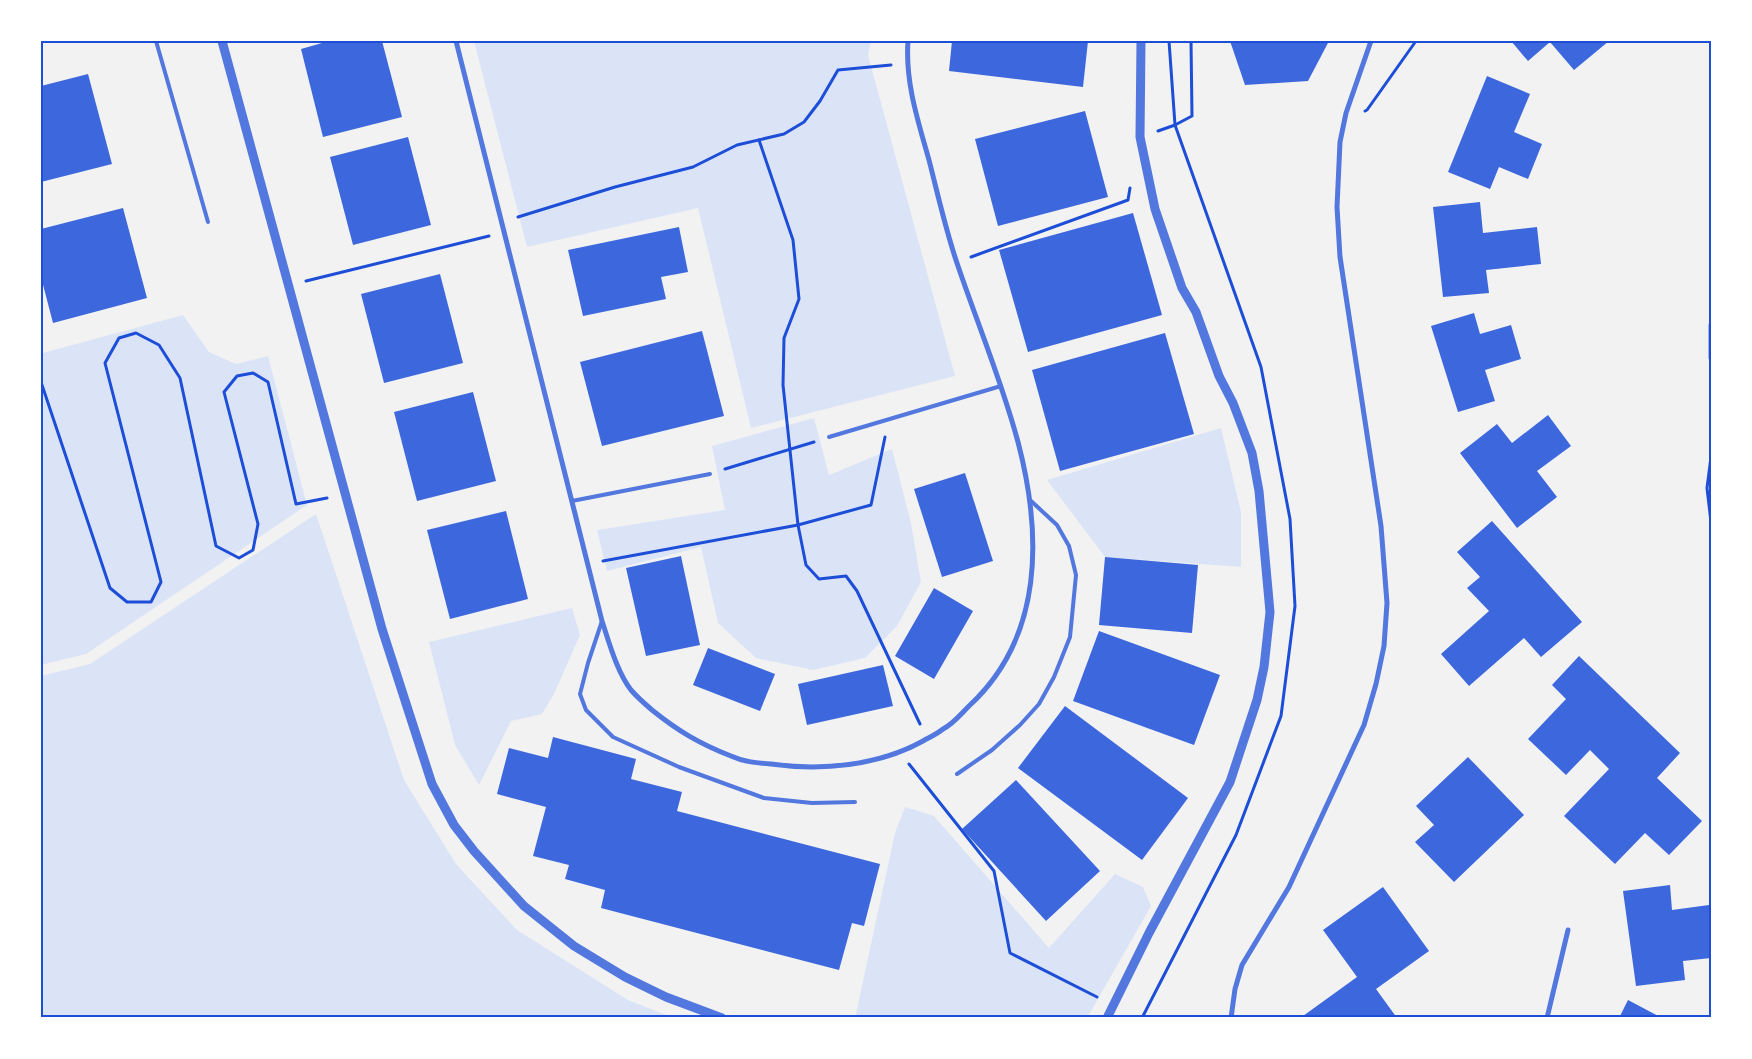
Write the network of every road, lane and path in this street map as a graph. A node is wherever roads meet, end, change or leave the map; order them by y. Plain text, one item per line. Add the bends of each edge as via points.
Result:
1 (156, 41) edge
2 (222, 41) edge
3 (456, 41) edge
4 (908, 41) edge
5 (1141, 41) edge
6 (1169, 41) edge
7 (1191, 41) edge
8 (1371, 41) edge
9 (1416, 41) edge
10 (907, 63) junction
11 (1344, 121) junction
12 (1174, 125) junction
13 (1140, 137) junction
14 (758, 140) junction
15 (1131, 182) dead end
16 (208, 222) dead end
17 (502, 222) junction
18 (504, 232) junction
19 (957, 262) junction
20 (288, 285) junction
21 (1711, 325) edge
22 (1711, 358) edge
23 (41, 382) edge
24 (1001, 386) junction
25 (888, 420) junction
26 (828, 437) joint
27 (790, 449) junction
28 (1711, 457) edge
29 (710, 474) joint
30 (345, 495) junction
31 (1029, 499) junction
32 (572, 501) junction
33 (1711, 522) edge
34 (798, 525) junction
35 (588, 564) junction
36 (602, 621) junction
37 (927, 738) junction
38 (899, 751) junction
39 (957, 774) dead end
40 (855, 802) dead end
41 (1568, 930) dead end
42 (1113, 1005) junction
43 (722, 1018) edge
44 (1107, 1018) edge
45 (1142, 1018) edge
46 (1231, 1018) edge
47 (1547, 1018) edge

1 - 16 lane
2 - 20 street
3 - 17 street
4 - 10 street
5 - 13 street
6 - 12 path
7 - 12 path via 1192,116
8 - 11 street
9 - 11 path via 1367,110
10 - 14 path via 838,70 804,122 784,134
10 - 19 street via 913,103
11 - 46 street via 1337,166 1340,257 1381,526 1388,603 1384,646 1364,725 1289,887 1242,965
12 - 13 path
12 - 45 path via 1261,367 1290,519 1295,606 1281,716 1236,835
13 - 42 street via 1155,209 1182,288 1196,312 1252,452 1259,491 1270,612 1257,700 1230,782
14 - 17 path via 737,145 693,168 615,187
14 - 27 path via 793,240 799,299 784,338 783,385
15 - 19 path via 1128,200
17 - 18 street
18 - 20 path
18 - 32 street
19 - 24 street
20 - 30 street
21 - 22 street
23 - 30 path via 110,588 127,602 151,602 161,582 105,363 120,338 136,333 159,345 180,378 216,546 239,558 253,550 258,524 224,392 237,376 253,373 268,382 296,504
24 - 25 lane
24 - 31 street via 1018,443
25 - 26 lane
25 - 34 path via 871,505
26 - 27 path
27 - 29 path
27 - 34 path
28 - 33 path via 1708,488
29 - 32 lane
30 - 43 street via 408,712 432,784 454,825 524,906 574,946 666,997
31 - 37 street via 1033,534 1032,582 1023,622 1008,660 982,694 946,728
31 - 39 lane via 1057,525 1069,546 1076,575 1070,637 1039,704 992,750
32 - 35 street
34 - 35 path
34 - 37 path via 806,565 819,578 846,576 857,590
35 - 36 street
36 - 38 street via 629,688 670,724 702,745 742,761 785,766 844,765
36 - 40 lane via 580,694 586,710 613,737 679,768 764,798 812,803
37 - 38 street
38 - 42 path via 994,871 1010,953
41 - 47 street
42 - 44 street

